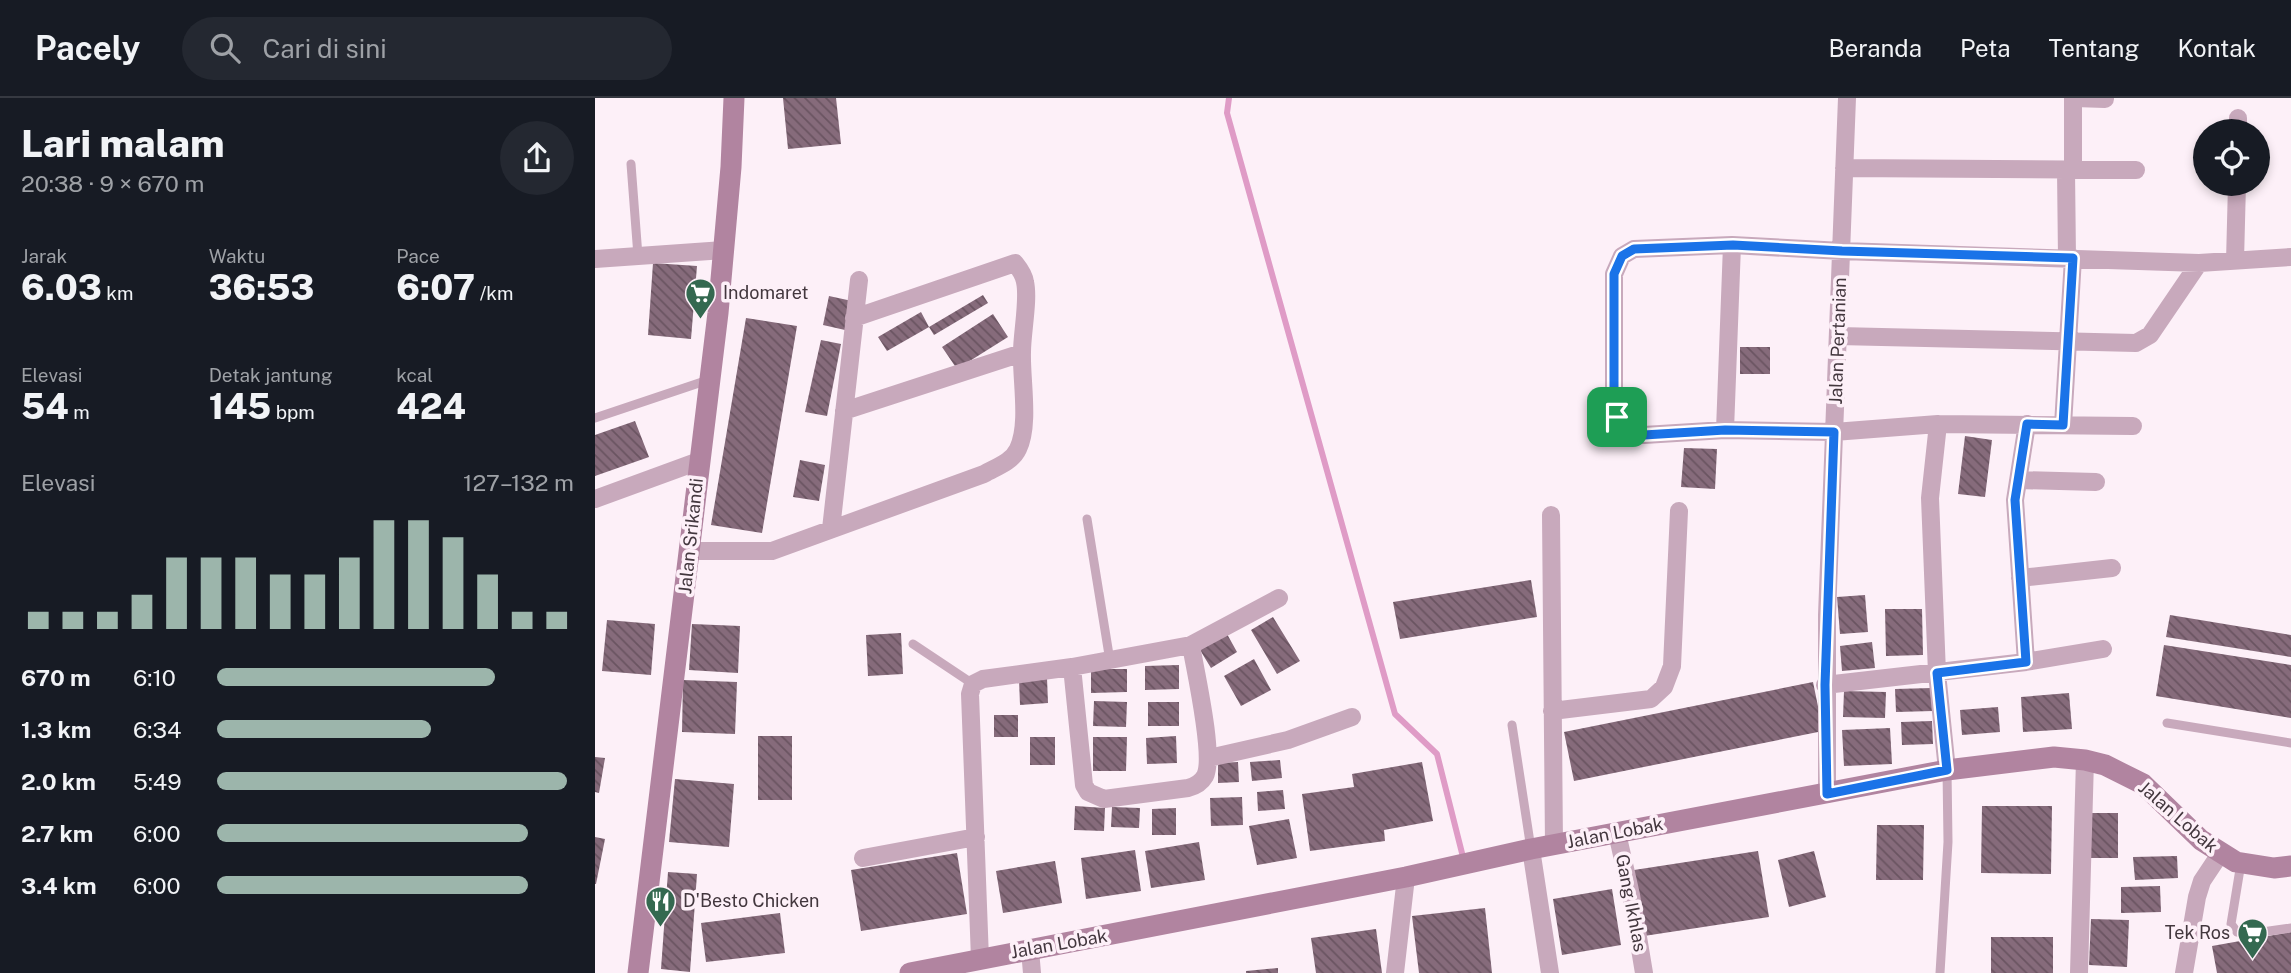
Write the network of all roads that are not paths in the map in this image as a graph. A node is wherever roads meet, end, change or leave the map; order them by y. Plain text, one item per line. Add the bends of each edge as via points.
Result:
1 (734, 98) edge
2 (1847, 98) edge
3 (2074, 98) edge
4 (2105, 99) edge
5 (631, 164) dead end
6 (1844, 168) junction
7 (2070, 169) junction
8 (2136, 170) dead end
9 (2237, 196) edge
10 (1733, 245) junction
11 (724, 250) junction
12 (1842, 251) junction
13 (638, 256) junction
14 (2291, 257) edge
15 (2070, 258) junction
16 (595, 259) edge
17 (2235, 261) junction
18 (2199, 263) junction
19 (859, 281) dead end
20 (855, 318) junction
21 (1838, 336) junction
22 (2069, 342) junction
23 (1022, 353) junction
24 (708, 380) junction
25 (844, 411) junction
26 (595, 418) edge
27 (1938, 424) junction
28 (2027, 424) junction
29 (2063, 425) junction
30 (2133, 426) dead end
31 (1725, 430) junction
32 (1834, 432) junction
33 (699, 461) junction
34 (2018, 480) junction
35 (2096, 482) dead end
36 (595, 499) edge
37 (1679, 512) dead end
38 (1551, 515) dead end
39 (1087, 519) dead end
40 (831, 529) junction
41 (690, 551) junction
42 (2112, 568) dead end
43 (2020, 578) junction
44 (1279, 598) dead end
45 (913, 644) dead end
46 (1191, 645) junction
47 (2103, 649) dead end
48 (1109, 661) junction
49 (2026, 662) junction
50 (1072, 667) junction
51 (1937, 673) junction
52 (973, 684) junction
53 (1825, 685) junction
54 (1552, 712) junction
55 (1352, 717) dead end
56 (2167, 723) dead end
57 (1511, 725) dead end
58 (2291, 743) edge
59 (1209, 758) junction
60 (2085, 760) junction
61 (1947, 770) junction
62 (1827, 794) junction
63 (1617, 833) junction
64 (977, 836) junction
65 (1554, 845) junction
66 (1531, 849) junction
67 (2220, 854) junction
68 (863, 858) dead end
69 (2241, 863) junction
70 (2291, 866) edge
71 (1406, 877) junction
72 (2291, 928) edge
73 (1030, 950) junction
74 (980, 959) junction
75 (638, 973) edge
76 (911, 973) edge
77 (1032, 973) edge
78 (1395, 973) edge
79 (1551, 973) edge
80 (1644, 973) edge
81 (1940, 973) edge
82 (2079, 973) edge
83 (2184, 973) edge

1 - 11 main road, Jalan Srikandi
2 - 6 street, Jalan Pertanian
3 - 4 street
3 - 7 street
5 - 13 lane
6 - 7 street
6 - 12 street, Jalan Pertanian
7 - 8 street
7 - 15 street
9 - 17 street
10 - 12 street
10 - 31 street
10 - 31 street via 1634,249 1622,256 1614,274 1614,402 1621,426 1644,435
11 - 13 street
11 - 24 main road, Jalan Srikandi
12 - 15 street
12 - 21 street, Jalan Pertanian
13 - 16 street
14 - 17 street
15 - 18 street
15 - 22 street
17 - 18 street
18 - 22 street via 2150,335 2136,344
19 - 20 street
20 - 23 street via 1014,263 1026,283
20 - 25 street
21 - 22 street
21 - 32 street, Jalan Pertanian
22 - 29 street
23 - 25 street
23 - 40 street via 1022,437 1010,460 984,474
24 - 26 lane
24 - 33 main road, Jalan Srikandi
25 - 40 street
27 - 28 street
27 - 32 street
27 - 51 street via 1930,498
28 - 29 street
28 - 34 street
29 - 30 street
31 - 32 street
32 - 53 street, Jalan Pertanian
33 - 36 street
33 - 41 main road, Jalan Srikandi
34 - 35 street
34 - 43 street
37 - 54 street via 1672,666 1664,687 1651,699
38 - 54 street
39 - 48 lane
40 - 41 street via 772,551
41 - 75 main road, Jalan Srikandi
42 - 43 street
43 - 49 street
44 - 46 street
45 - 52 lane
46 - 48 street
46 - 59 street
47 - 49 street
48 - 50 street
49 - 51 street
50 - 52 street
50 - 59 street via 1088,792 1104,799 1188,788 1205,776
51 - 53 street
51 - 61 street
52 - 64 street
53 - 62 street, Jalan Pertanian
54 - 65 street
55 - 59 street via 1288,740
56 - 58 lane
57 - 66 lane
60 - 61 main road, Jalan Lobak via 2055,757
60 - 67 main road, Jalan Lobak via 2143,784
60 - 82 street
61 - 62 main road, Jalan Lobak
61 - 81 lane
62 - 63 main road, Jalan Lobak
63 - 65 main road, Jalan Lobak
63 - 80 street, Gang Ikhlas
64 - 68 street
64 - 74 street
65 - 66 main road, Jalan Lobak
66 - 71 main road, Jalan Lobak
66 - 79 street
67 - 69 main road, Jalan Lobak
67 - 83 street via 2197,897
69 - 70 main road, Jalan Lobak
69 - 72 lane via 2231,924 2237,932
71 - 73 main road, Jalan Lobak
71 - 78 street
73 - 74 main road, Jalan Lobak
73 - 77 street
74 - 76 main road, Jalan Lobak

